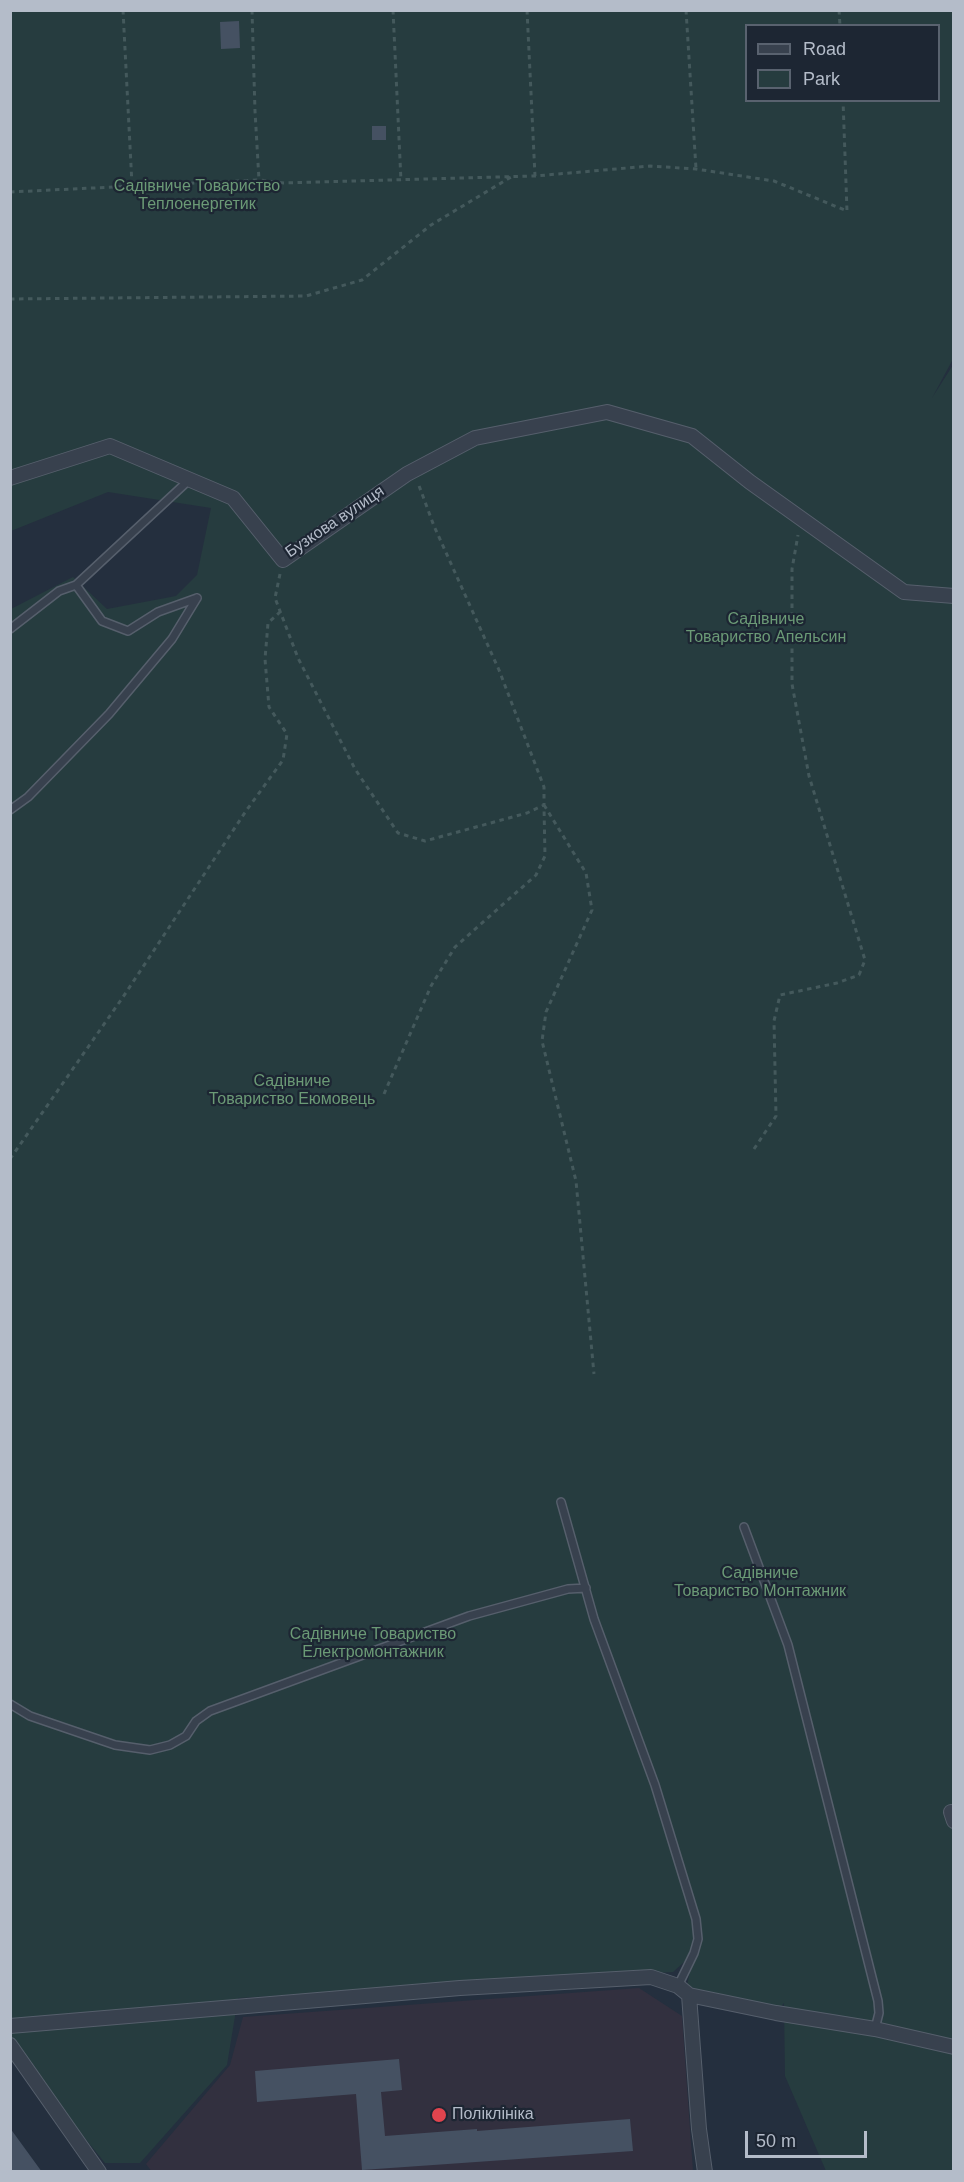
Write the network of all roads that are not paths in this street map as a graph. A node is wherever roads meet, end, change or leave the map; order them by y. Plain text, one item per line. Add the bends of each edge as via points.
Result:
1 (10, 478) edge
2 (189, 480) junction
3 (76, 585) junction
4 (954, 596) edge
5 (10, 629) edge
6 (10, 810) edge
7 (561, 1502) dead end
8 (744, 1527) dead end
9 (586, 1588) junction
10 (10, 1704) edge
11 (678, 1986) junction
12 (689, 1995) junction
13 (10, 2026) edge
14 (875, 2029) junction
15 (10, 2045) edge
16 (954, 2047) edge
17 (99, 2172) edge
18 (705, 2172) edge

1 - 2 street, Бузкова вулиця via 110,446
2 - 3 lane
2 - 4 street, Бузкова вулиця via 233,498 283,560 407,474 475,438 607,412 692,436 904,592
3 - 5 lane via 59,591
3 - 6 lane via 102,621 128,631 158,612 197,598 172,639 109,714 28,797
7 - 9 lane
8 - 14 lane via 788,1646 878,2001
9 - 10 lane via 568,1588 469,1616 210,1711 196,1721 186,1736 150,1750 115,1745 30,1716
9 - 11 lane via 655,1785 696,1919 698,1939
11 - 12 street
11 - 13 street via 651,1977 472,1987
12 - 14 street
12 - 18 street
14 - 16 street
15 - 17 street

